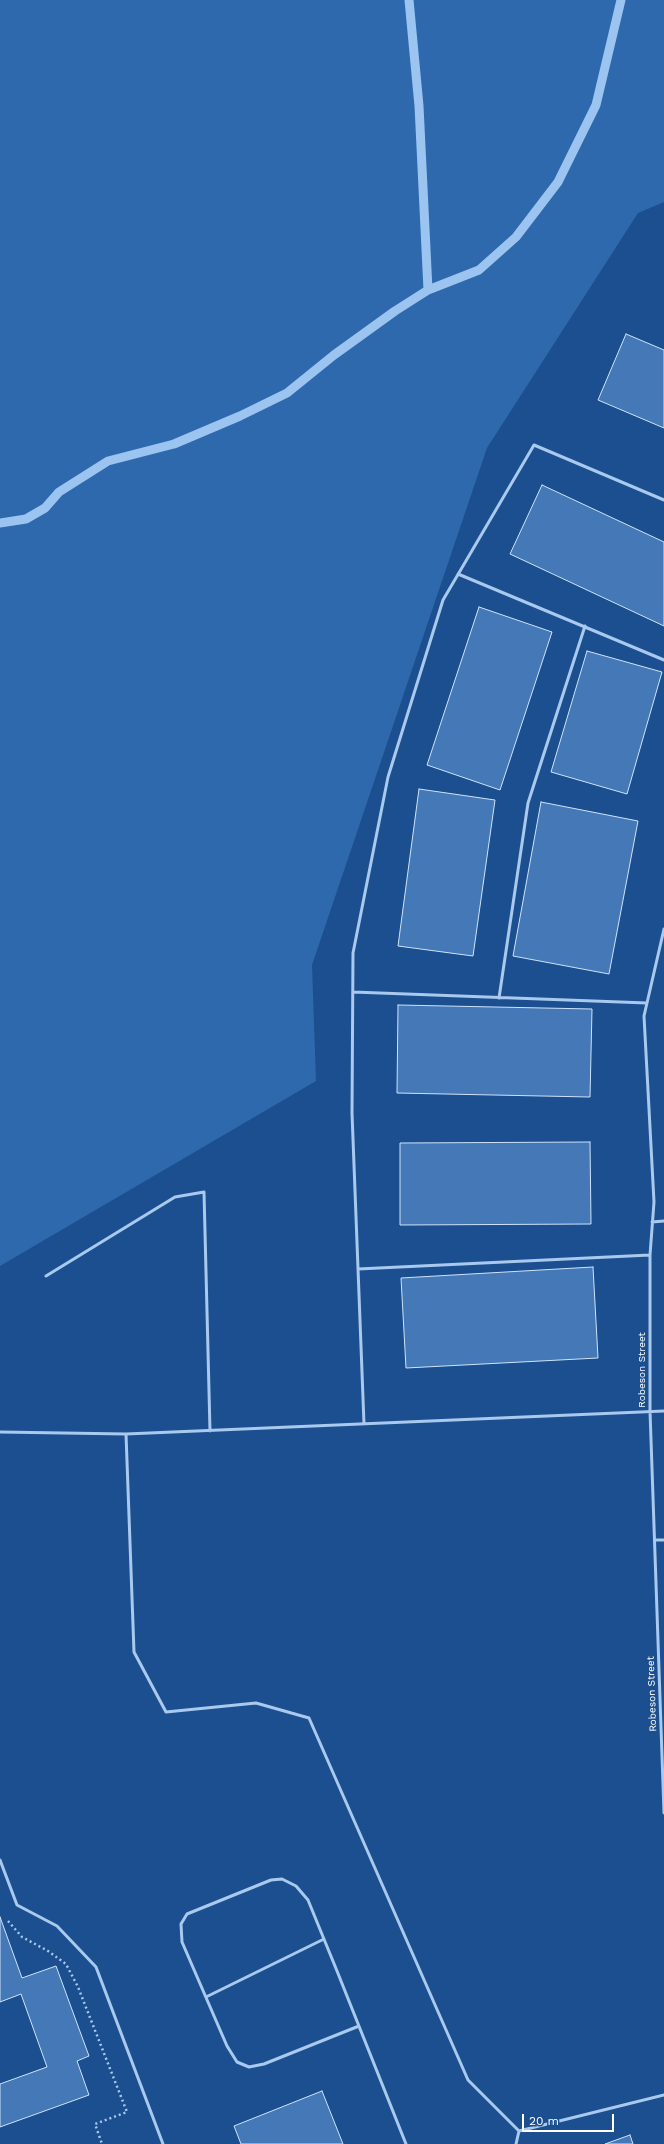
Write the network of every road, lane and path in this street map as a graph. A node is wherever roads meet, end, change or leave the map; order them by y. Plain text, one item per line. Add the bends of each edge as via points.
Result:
1 (664, 500) edge
2 (458, 574) junction
3 (585, 626) junction
4 (664, 660) edge
5 (664, 929) edge
6 (353, 992) junction
7 (499, 998) junction
8 (648, 1003) junction
9 (664, 1221) edge
10 (652, 1222) junction
11 (650, 1255) junction
12 (358, 1269) junction
13 (46, 1276) dead end
14 (650, 1411) junction
15 (664, 1411) edge
16 (364, 1424) junction
17 (210, 1431) junction
18 (0, 1432) edge
19 (126, 1434) junction
20 (655, 1540) junction
21 (664, 1540) edge
22 (664, 1813) edge
23 (0, 1860) edge
24 (6, 1916) dead end
25 (324, 1938) junction
26 (206, 1997) junction
27 (359, 2026) junction
28 (664, 2095) edge
29 (519, 2131) junction
30 (102, 2144) edge
31 (163, 2144) edge
32 (406, 2144) edge
33 (516, 2144) edge

1 - 2 lane via 534,445
2 - 3 lane
2 - 6 lane via 443,600 388,777 353,953
3 - 4 lane
3 - 7 lane via 528,803
5 - 8 lane, Robeson Street
6 - 7 lane
6 - 12 lane via 352,1113
7 - 8 lane
8 - 10 lane, Robeson Street via 644,1016 654,1202
9 - 10 lane
10 - 11 lane, Robeson Street
11 - 12 lane
11 - 14 lane, Robeson Street
12 - 16 lane
13 - 17 lane via 175,1197 204,1192
14 - 15 lane
14 - 16 lane
14 - 20 lane, Robeson Street
16 - 17 lane
17 - 19 lane
18 - 19 lane
19 - 29 lane via 134,1652 166,1712 256,1704 309,1718 468,2080
20 - 21 lane
20 - 22 lane, Robeson Street
23 - 31 lane via 17,1905 56,1926 96,1967
24 - 30 path via 8,1923 22,1937 66,1964 78,1987 127,2112 95,2124
25 - 26 lane
25 - 26 lane via 308,1900 296,1886 282,1879 271,1880 187,1914 181,1924 182,1942
25 - 27 lane
26 - 27 lane via 227,2046 237,2062 248,2067 264,2064
27 - 32 lane
28 - 29 lane
29 - 33 lane

